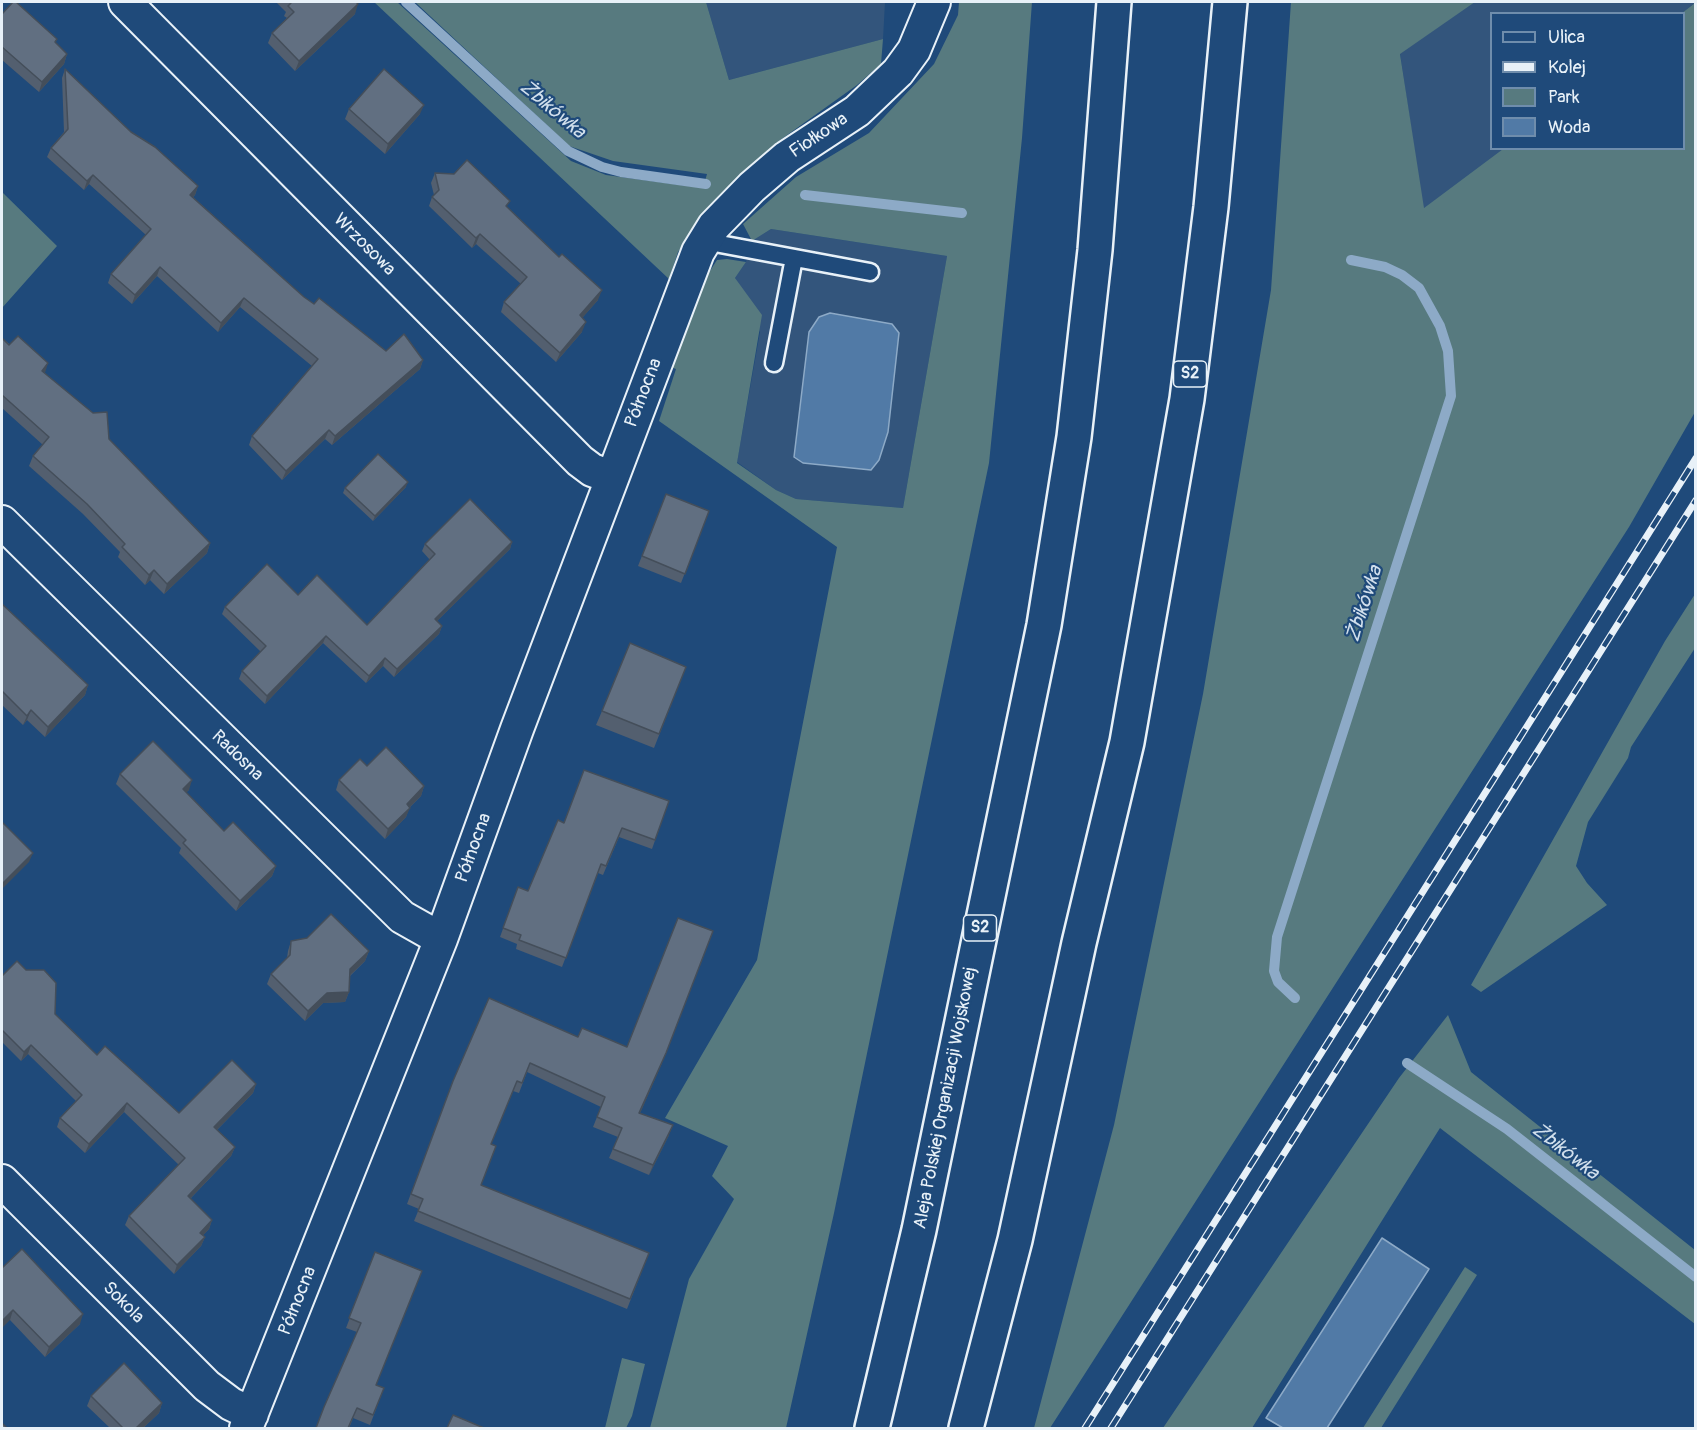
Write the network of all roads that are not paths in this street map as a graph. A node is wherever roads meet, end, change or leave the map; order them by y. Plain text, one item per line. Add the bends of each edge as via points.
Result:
1 (124, 2) edge
2 (934, 2) edge
3 (1114, 2) edge
4 (1230, 2) edge
5 (698, 252) junction
6 (794, 258) junction
7 (870, 272) dead end
8 (774, 363) dead end
9 (611, 477) junction
10 (2, 522) edge
11 (441, 939) junction
12 (2, 1181) edge
13 (249, 1421) edge
14 (872, 1428) edge
15 (966, 1428) edge

1 - 9 street, Wrzosowa via 580,461
2 - 5 street, Fiołkowa via 914,50 884,87 752,187 723,216
3 - 14 highway, Aleja Polskiej Organizacji Wojskowej / S2 via 1095,250 1076,425 1044,626 919,1230
4 - 15 highway, S2 via 1211,207 1187,399 1127,742 1076,954 1015,1240
5 - 6 lane
5 - 9 street, Północna
6 - 7 lane
6 - 8 lane
9 - 11 street, Północna
10 - 11 street, Radosna via 402,917
11 - 13 street, Północna
12 - 13 street, Sokola via 207,1386

